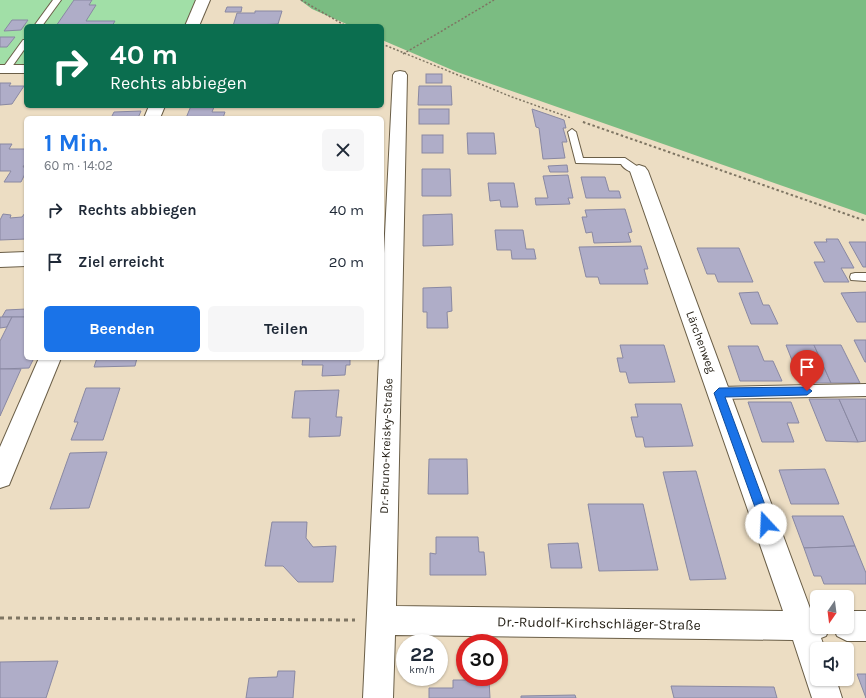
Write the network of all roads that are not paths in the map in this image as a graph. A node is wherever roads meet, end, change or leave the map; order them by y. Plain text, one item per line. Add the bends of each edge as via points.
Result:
1 (57, 0) edge
2 (203, 0) edge
3 (39, 24) edge
4 (193, 24) edge
5 (24, 44) edge
6 (3, 69) edge
7 (24, 69) edge
8 (400, 75) dead end
9 (572, 132) dead end
10 (639, 171) joint
11 (24, 259) edge
12 (0, 260) edge
13 (49, 360) edge
14 (866, 390) edge
15 (719, 393) junction
16 (0, 476) edge
17 (380, 620) junction
18 (810, 626) edge
19 (854, 626) edge
20 (866, 626) edge
21 (823, 686) edge
22 (378, 698) edge
23 (827, 698) edge

1 - 3 lane
2 - 4 street
5 - 6 lane
6 - 7 street
8 - 17 street, Dr.-Bruno-Kreisky-Straße
9 - 10 lane via 579,161 625,161 626,165
10 - 15 street, Lärchenweg
11 - 12 street
13 - 16 street
14 - 15 lane
15 - 18 street, Lärchenweg
17 - 18 street, Dr.-Rudolf-Kirchschläger-Straße
17 - 22 street, Dr.-Bruno-Kreisky-Straße
19 - 20 street
21 - 23 street

